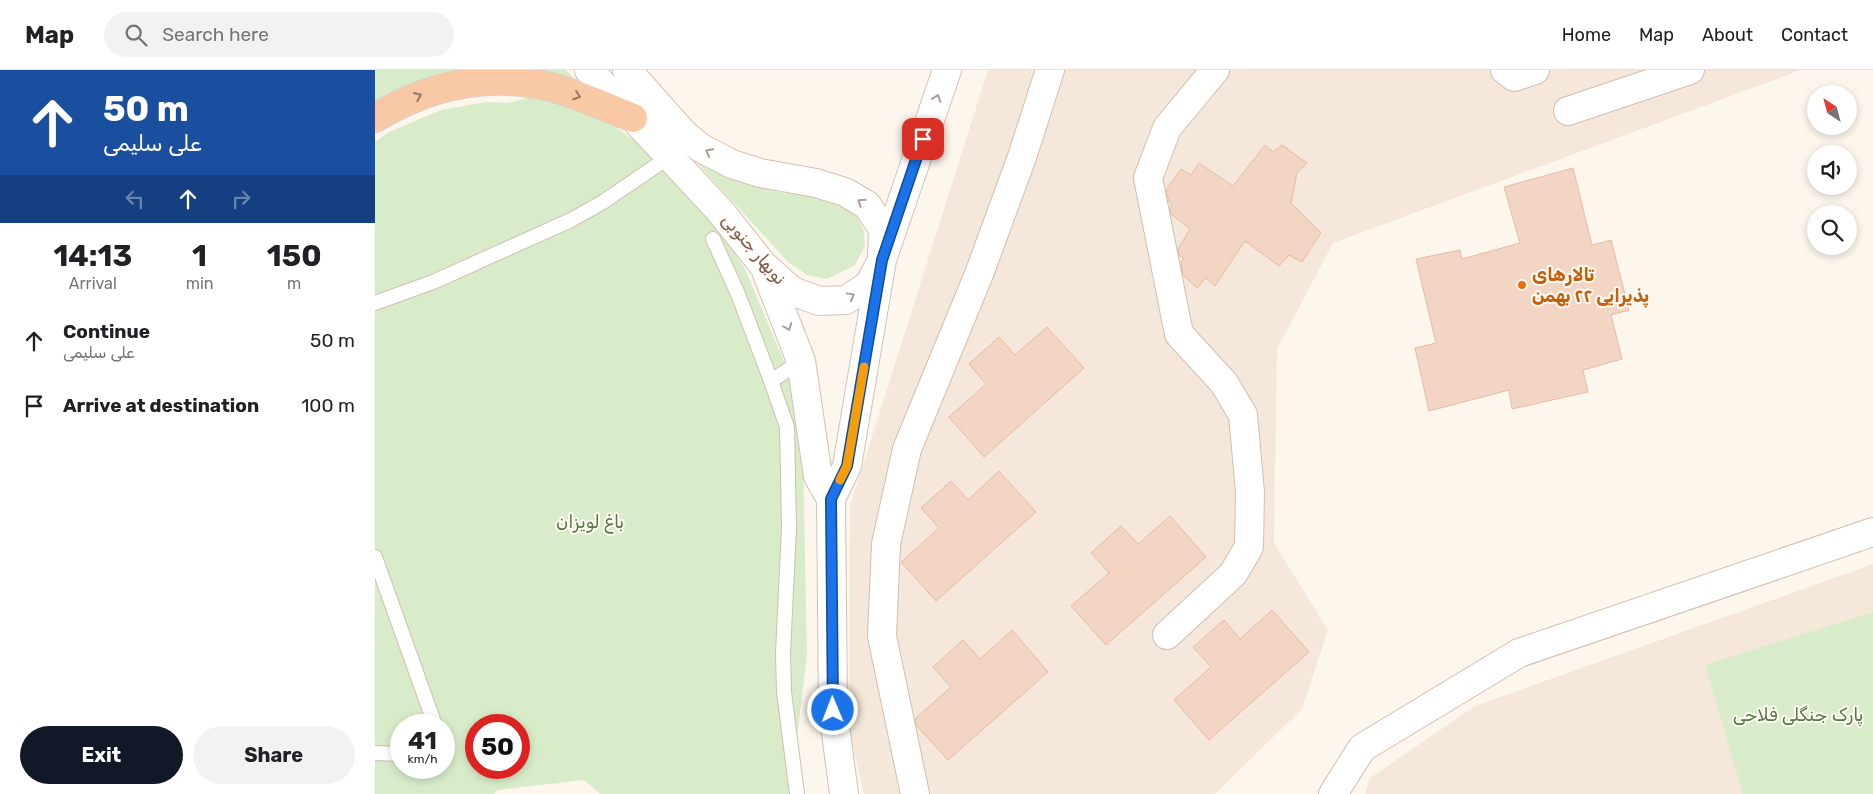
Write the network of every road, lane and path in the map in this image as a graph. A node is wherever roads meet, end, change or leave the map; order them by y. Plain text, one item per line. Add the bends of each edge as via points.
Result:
1 (589, 70) edge
2 (627, 70) edge
3 (947, 70) edge
4 (1050, 70) edge
5 (1215, 70) edge
6 (1505, 70) edge
7 (1535, 70) edge
8 (1690, 70) edge
9 (1568, 111) dead end
10 (375, 118) edge
11 (633, 118) junction
12 (669, 157) junction
13 (713, 239) dead end
14 (882, 260) junction
15 (763, 265) junction
16 (375, 303) edge
17 (801, 361) junction
18 (771, 381) junction
19 (831, 499) junction
20 (1873, 532) edge
21 (375, 557) edge
22 (1167, 635) dead end
23 (431, 714) edge
24 (375, 753) edge
25 (390, 754) edge
26 (797, 794) edge
27 (844, 794) edge
28 (915, 794) edge
29 (1333, 794) edge

1 - 11 street, نوبهار جنوبی
14 -> 2 street, نوبهار جنوبی via 883,229 867,205 845,192 816,183 759,173 701,148
14 -> 3 street
4 - 28 street via 982,265 907,449 886,544 882,636
5 - 22 street via 1167,128 1148,178 1179,334 1224,383 1243,415 1250,492 1249,547 1233,574
6 - 7 street via 1514,77
8 - 9 street
10 -> 11 highway via 426,92 489,80 554,88
11 - 12 street, نوبهار جنوبی
12 - 15 street, نوبهار جنوبی via 721,212
12 - 16 lane via 571,220 433,282
13 - 18 lane
15 -> 14 street, نوبهار جنوبی via 792,291 828,301 846,300 869,285
14 - 19 street via 847,466
15 -> 17 street
17 - 18 lane
17 - 19 street via 817,476
18 - 26 lane via 787,427 789,528 784,692
19 - 27 street via 833,710
20 - 29 street via 1519,653 1362,748
21 - 23 lane
24 - 25 lane

